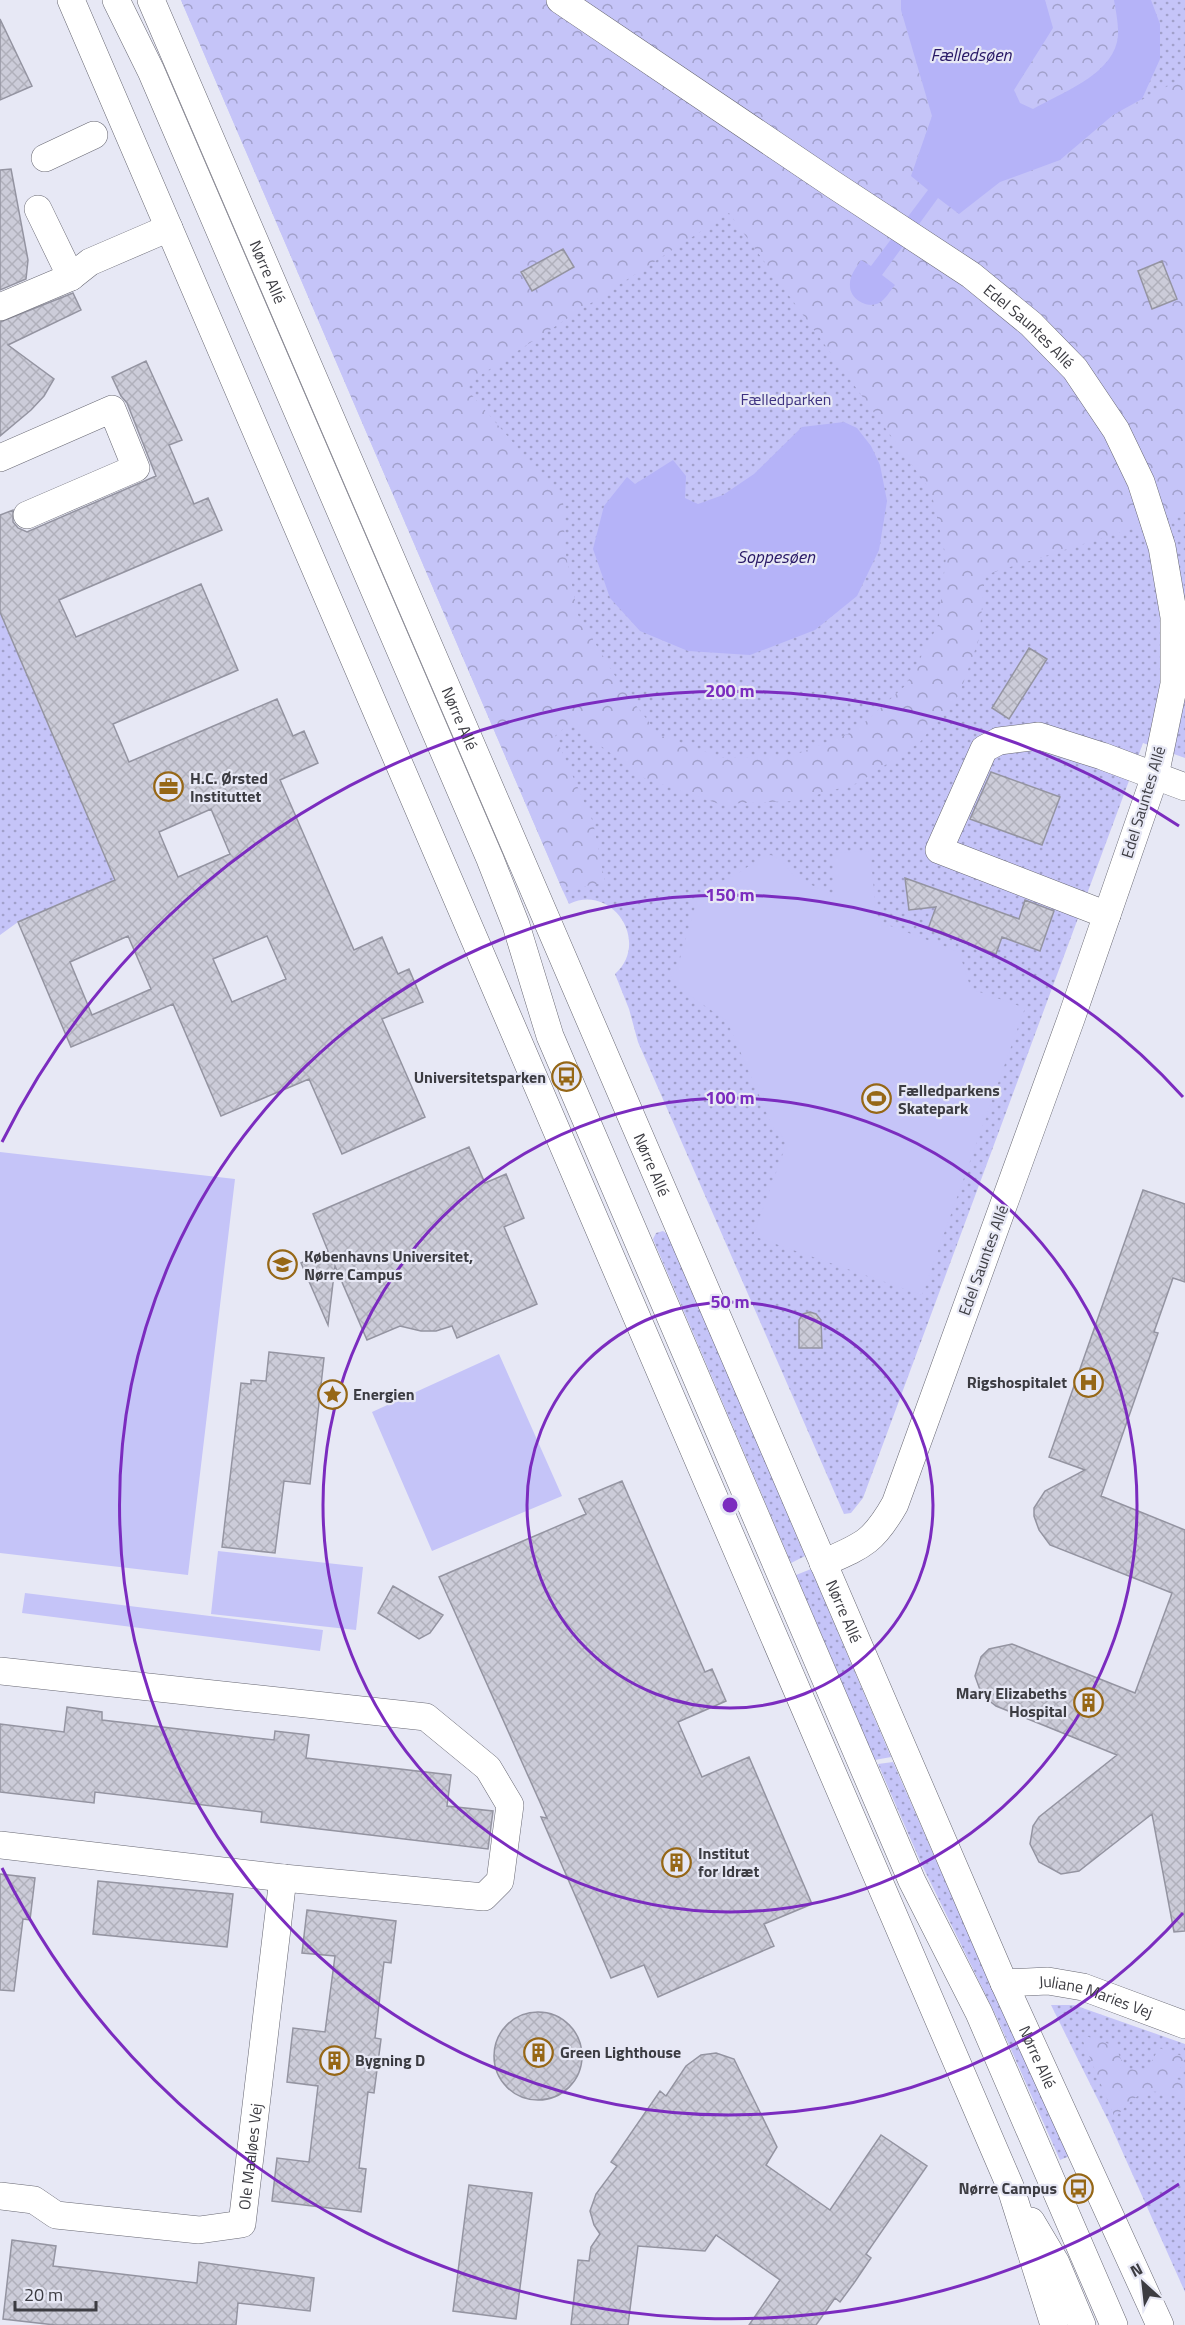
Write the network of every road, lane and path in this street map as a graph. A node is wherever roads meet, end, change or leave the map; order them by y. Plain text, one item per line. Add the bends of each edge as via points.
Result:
1 (71, 0) edge
2 (116, 0) edge
3 (151, 0) edge
4 (560, 0) edge
5 (94, 135) dead end
6 (45, 158) dead end
7 (39, 209) dead end
8 (169, 228) junction
9 (70, 277) junction
10 (0, 307) edge
11 (0, 458) edge
12 (27, 515) dead end
13 (1155, 776) junction
14 (1185, 787) edge
15 (1107, 915) junction
16 (823, 1563) junction
17 (0, 1671) edge
18 (0, 1845) edge
19 (283, 1878) junction
20 (1004, 1983) junction
21 (1185, 2025) edge
22 (1010, 2186) junction
23 (0, 2196) edge
24 (1054, 2325) edge
25 (1083, 2325) edge
26 (1114, 2325) edge
27 (1160, 2325) edge

1 - 8 street
2 - 26 street via 155,82 490,859 516,925 550,1036 912,1881 979,2013
3 - 16 street, Nørre Allé
4 - 13 street, Edel Sauntes Allé via 971,275 1031,324 1075,369 1116,430 1141,483 1162,547 1174,617 1174,684
5 - 6 street
7 - 9 street
8 - 9 street via 90,262
8 - 22 street
9 - 10 street
11 - 12 street via 112,409 136,468
13 - 14 street
13 - 15 street, Edel Sauntes Allé
13 - 15 street via 1039,736 999,741 984,749 939,850
15 - 16 street, Edel Sauntes Allé via 895,1504 883,1526 866,1543
16 - 20 street, Nørre Allé
17 - 19 street via 426,1717 489,1768 510,1805 500,1881 484,1897
18 - 19 street
19 - 23 street, Ole Maaløes Vej via 242,2224 199,2230 56,2215 34,2200
20 - 21 street, Juliane Maries Vej via 1048,1981 1083,1988
20 - 27 street, Nørre Allé
22 - 24 street
22 - 25 street via 1056,2263

